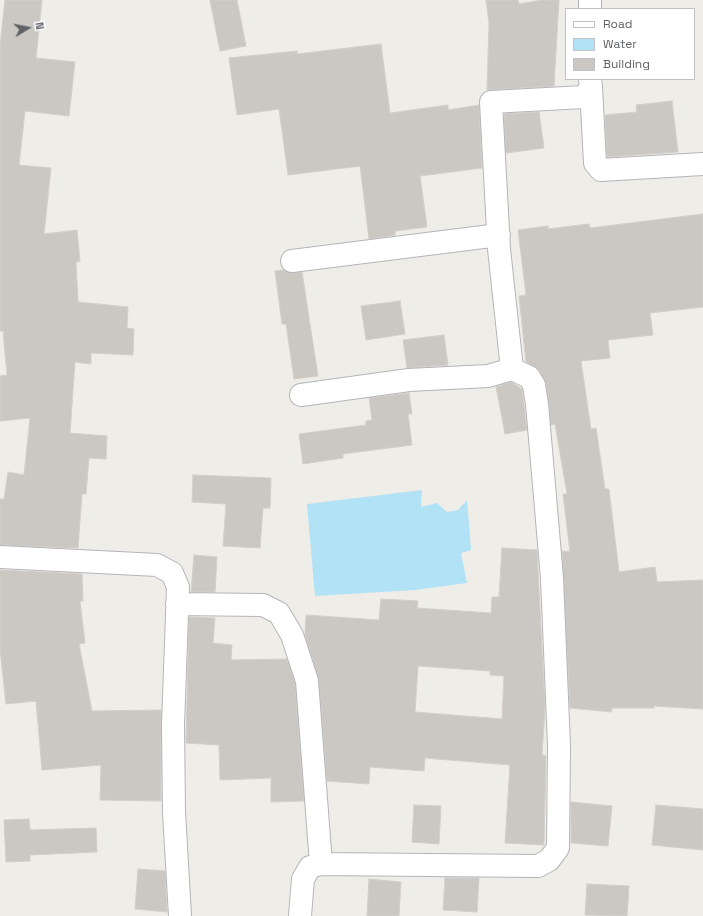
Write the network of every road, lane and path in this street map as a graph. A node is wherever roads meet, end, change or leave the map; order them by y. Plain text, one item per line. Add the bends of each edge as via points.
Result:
1 (591, 83) edge
2 (703, 164) edge
3 (499, 235) junction
4 (292, 261) dead end
5 (512, 369) junction
6 (301, 395) dead end
7 (0, 557) edge
8 (177, 604) junction
9 (321, 864) junction
10 (180, 916) edge
11 (300, 916) edge

1 - 2 street via 596,163 601,170
1 - 3 street via 584,97 491,102
3 - 4 street
3 - 5 street
5 - 6 street via 488,376 409,380
5 - 9 street via 529,377 534,385 537,404 552,578 559,746 558,848 549,860 538,866
7 - 8 street via 157,565 172,573 178,587
8 - 9 street via 263,606 279,613 292,635 307,681
8 - 10 street via 173,725 174,812
9 - 11 street via 310,867 302,879

